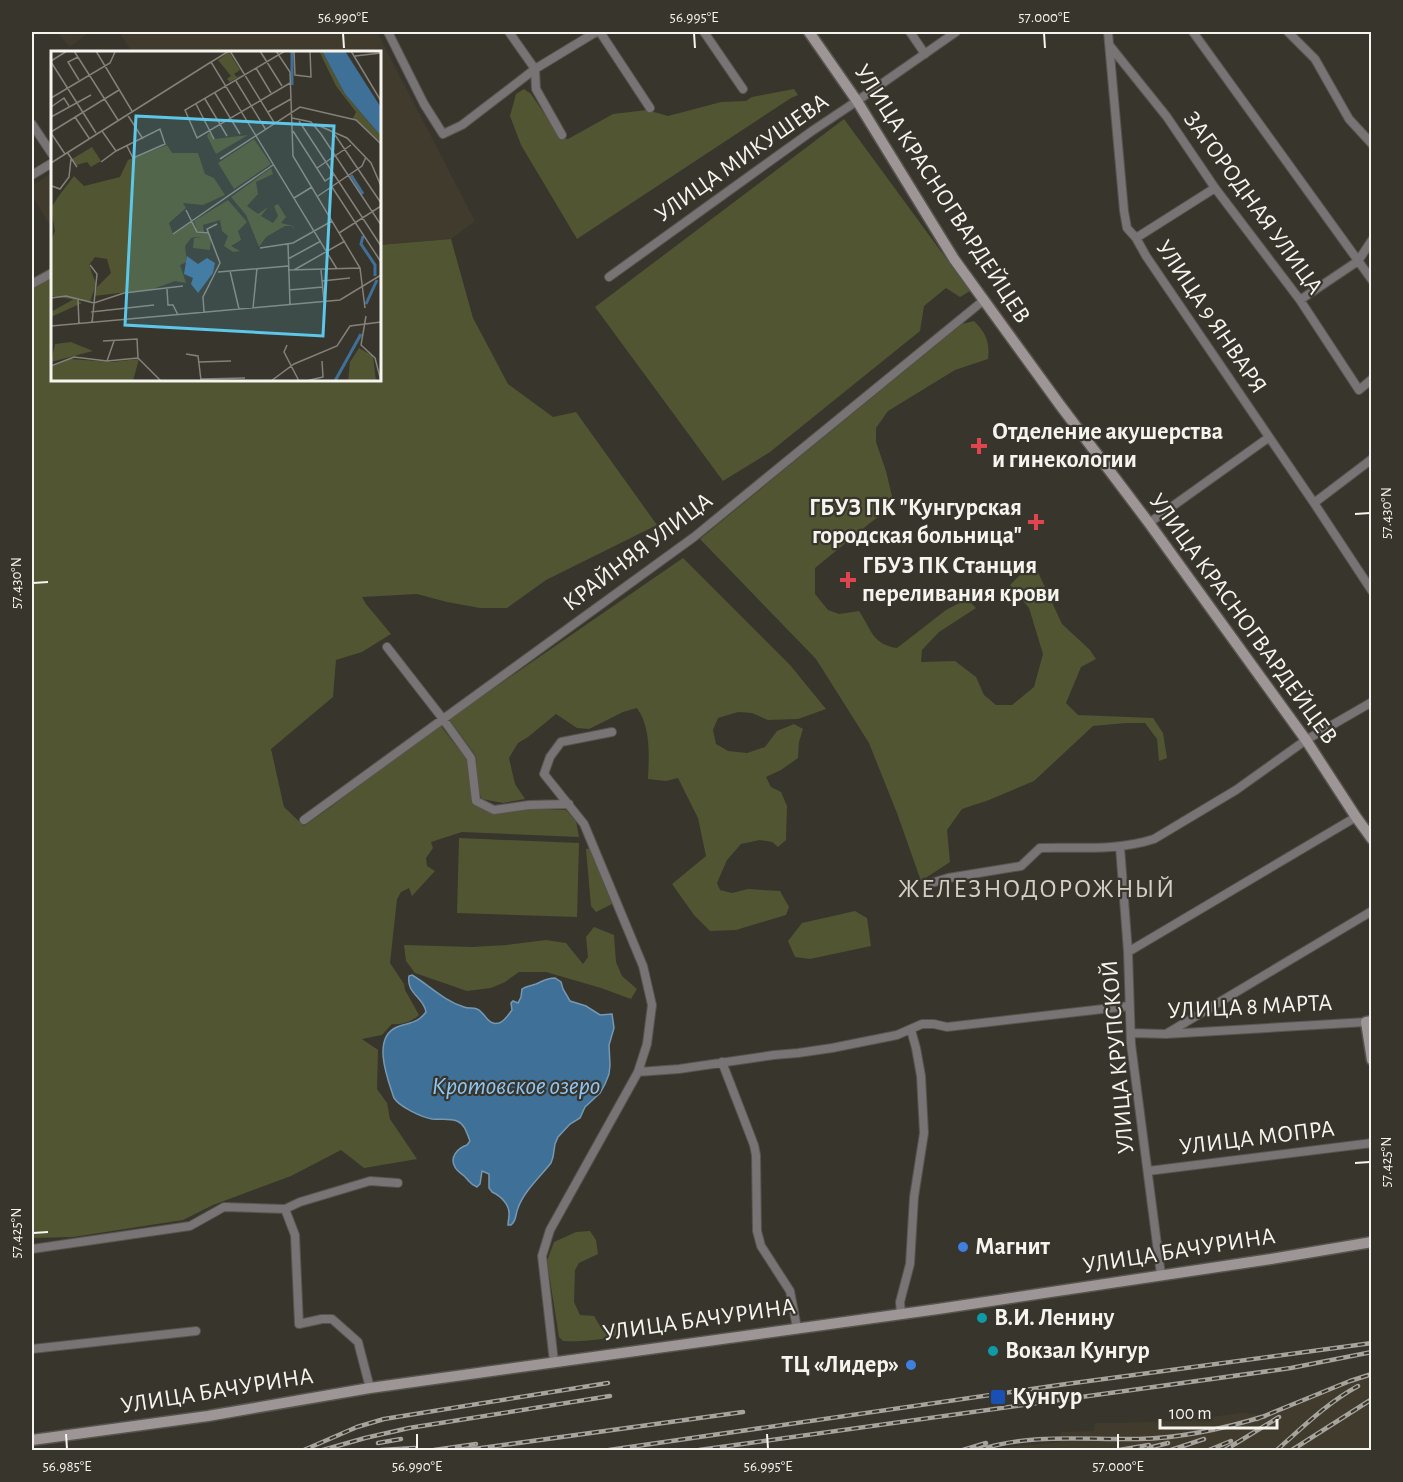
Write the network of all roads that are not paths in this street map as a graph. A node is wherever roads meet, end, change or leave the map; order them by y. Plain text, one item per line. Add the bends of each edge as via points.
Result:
1 (388, 32) edge
2 (509, 32) edge
3 (596, 32) edge
4 (600, 32) edge
5 (704, 32) edge
6 (809, 32) edge
7 (910, 32) edge
8 (956, 32) edge
9 (1108, 32) edge
10 (1193, 32) edge
11 (1288, 32) edge
12 (1109, 44) junction
13 (925, 54) junction
14 (535, 69) junction
15 (743, 89) dead end
16 (857, 101) junction
17 (650, 108) dead end
18 (32, 124) edge
19 (562, 135) dead end
20 (1371, 144) edge
21 (51, 152) edge
22 (51, 164) edge
23 (32, 175) edge
24 (1215, 188) junction
25 (1136, 238) junction
26 (1371, 240) edge
27 (1358, 261) junction
28 (51, 274) edge
29 (609, 276) dead end
30 (1371, 280) edge
31 (32, 284) edge
32 (984, 300) junction
33 (1300, 300) junction
34 (1371, 380) edge
35 (1268, 438) junction
36 (1371, 459) edge
37 (1314, 503) junction
38 (1149, 523) junction
39 (1371, 591) edge
40 (387, 647) dead end
41 (1371, 702) edge
42 (443, 719) junction
43 (612, 732) dead end
44 (1306, 740) junction
45 (568, 804) junction
46 (1356, 817) junction
47 (304, 820) dead end
48 (1371, 839) edge
49 (1120, 847) junction
50 (928, 885) dead end
51 (1371, 911) edge
52 (1128, 952) junction
53 (1129, 1006) junction
54 (1369, 1021) edge
55 (911, 1030) junction
56 (1131, 1033) junction
57 (1166, 1034) junction
58 (1371, 1060) edge
59 (722, 1062) junction
60 (638, 1072) junction
61 (1371, 1143) edge
62 (1148, 1171) junction
63 (398, 1183) dead end
64 (285, 1209) junction
65 (1371, 1242) edge
66 (32, 1249) edge
67 (1161, 1275) junction
68 (901, 1314) junction
69 (797, 1328) junction
70 (196, 1331) dead end
71 (32, 1349) edge
72 (554, 1362) junction
73 (370, 1388) junction
74 (32, 1440) edge

1 - 14 street via 442,134 462,125
2 - 14 street
3 - 14 street
4 - 17 street
5 - 15 street
6 - 16 street, УЛИЦА КРАСНОГВАРДЕЙЦЕВ
7 - 13 street
8 - 13 street, УЛИЦА МИКУШЕВА
9 - 12 street, УЛИЦА 9 ЯНВАРЯ
10 - 27 street
11 - 20 street via 1315,59 1349,119
12 - 24 street, ЗАГОРОДНАЯ УЛИЦА via 1167,117
12 - 25 street, УЛИЦА 9 ЯНВАРЯ via 1124,211 1127,228
13 - 16 street, УЛИЦА МИКУШЕВА
14 - 19 street via 536,89
16 - 29 street, УЛИЦА МИКУШЕВА
16 - 32 street, УЛИЦА КРАСНОГВАРДЕЙЦЕВ via 954,259
18 - 21 street
22 - 23 street
24 - 25 street
24 - 33 street, ЗАГОРОДНАЯ УЛИЦА
25 - 35 street, УЛИЦА 9 ЯНВАРЯ
26 - 27 street
27 - 30 street
27 - 33 street
28 - 31 street
32 - 38 street, УЛИЦА КРАСНОГВАРДЕЙЦЕВ
32 - 42 street, КРАЙНЯЯ УЛИЦА via 694,537
33 - 34 street, ЗАГОРОДНАЯ УЛИЦА via 1359,390
35 - 37 street, УЛИЦА 9 ЯНВАРЯ
35 - 38 street
36 - 37 street
37 - 39 street, УЛИЦА 9 ЯНВАРЯ
38 - 44 street, УЛИЦА КРАСНОГВАРДЕЙЦЕВ
40 - 42 street
41 - 44 street
42 - 45 street via 471,758 476,801 494,810
42 - 47 street, КРАЙНЯЯ УЛИЦА
43 - 45 street via 561,742 550,756 544,774
44 - 46 street, УЛИЦА КРАСНОГВАРДЕЙЦЕВ
44 - 49 street via 1169,831 1139,844
45 - 60 street via 584,824 643,966 652,1005 647,1044
46 - 48 street, УЛИЦА КРАСНОГВАРДЕЙЦЕВ
46 - 52 street
49 - 50 street via 1040,848 1021,866
49 - 52 street, УЛИЦА КРУПСКОЙ
51 - 57 street
52 - 53 street, УЛИЦА КРУПСКОЙ
53 - 55 street via 947,1027 922,1024
53 - 56 street, УЛИЦА КРУПСКОЙ
54 - 57 street, УЛИЦА 8 МАРТА
54 - 58 street
55 - 59 street via 832,1048
55 - 68 street via 921,1076 924,1133
56 - 57 street, УЛИЦА 8 МАРТА
56 - 62 street, УЛИЦА КРУПСКОЙ
59 - 60 street
59 - 69 street via 754,1145 761,1246 790,1291
60 - 72 street via 550,1230 542,1256
61 - 62 street, УЛИЦА МОПРА
62 - 67 street, УЛИЦА КРУПСКОЙ
63 - 64 street via 370,1181
64 - 66 street via 224,1208 190,1226
64 - 73 street via 295,1235 299,1324 332,1319 358,1342
65 - 67 street, УЛИЦА БАЧУРИНА
67 - 68 street, УЛИЦА БАЧУРИНА
68 - 69 street, УЛИЦА БАЧУРИНА
69 - 72 street, УЛИЦА БАЧУРИНА
70 - 71 street
72 - 73 street, УЛИЦА БАЧУРИНА
73 - 74 street, УЛИЦА БАЧУРИНА via 208,1416

